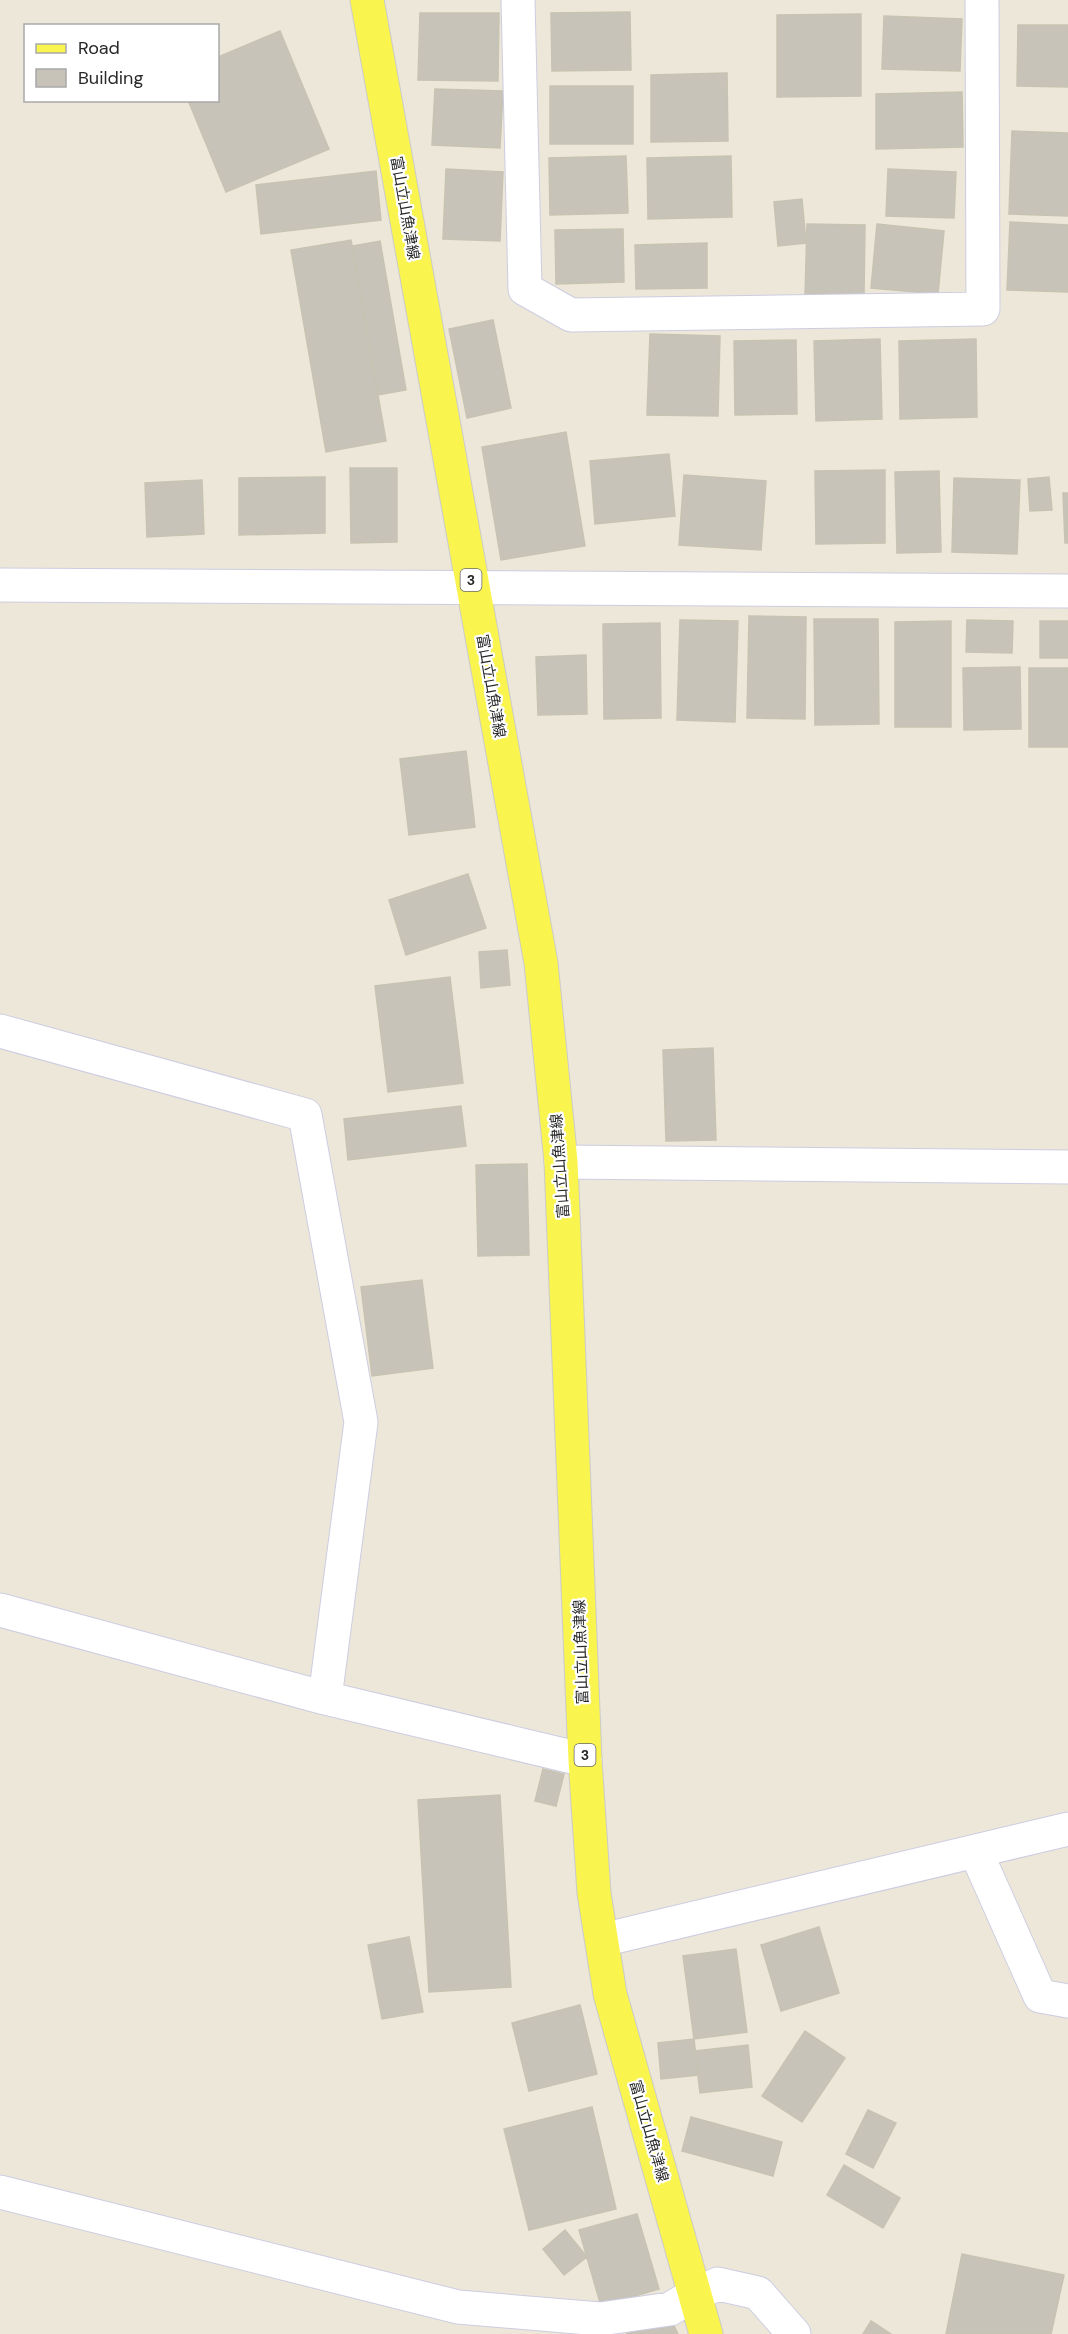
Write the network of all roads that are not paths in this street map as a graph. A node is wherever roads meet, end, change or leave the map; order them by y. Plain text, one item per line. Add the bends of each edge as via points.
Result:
1 (368, 0) edge
2 (518, 0) edge
3 (981, 0) edge
4 (0, 585) edge
5 (473, 588) junction
6 (1068, 591) edge
7 (0, 1031) edge
8 (561, 1162) junction
9 (1068, 1167) edge
10 (0, 1610) edge
11 (325, 1698) junction
12 (585, 1760) junction
13 (1068, 1829) edge
14 (976, 1852) junction
15 (602, 1940) junction
16 (1068, 2001) edge
17 (0, 2192) edge
18 (695, 2294) junction
19 (706, 2334) edge
20 (794, 2334) edge

1 - 5 main road, 富山立山魚津線 / 3
2 - 3 street via 525,289 571,315 983,309
4 - 5 street
5 - 6 street
5 - 8 main road, 富山立山魚津線 / 3 via 541,963
7 - 11 street via 305,1115 361,1422
8 - 9 street
8 - 12 main road, 富山立山魚津線 / 3
10 - 11 street
11 - 12 street
12 - 15 main road, 富山立山魚津線 / 3 via 594,1893
13 - 14 street
14 - 15 street
14 - 16 street via 1040,1996
15 - 18 main road, 富山立山魚津線 / 3 via 610,1995
17 - 18 street via 458,2307 600,2319 670,2309
18 - 19 main road, 富山立山魚津線 / 3
18 - 20 street via 718,2284 758,2293

